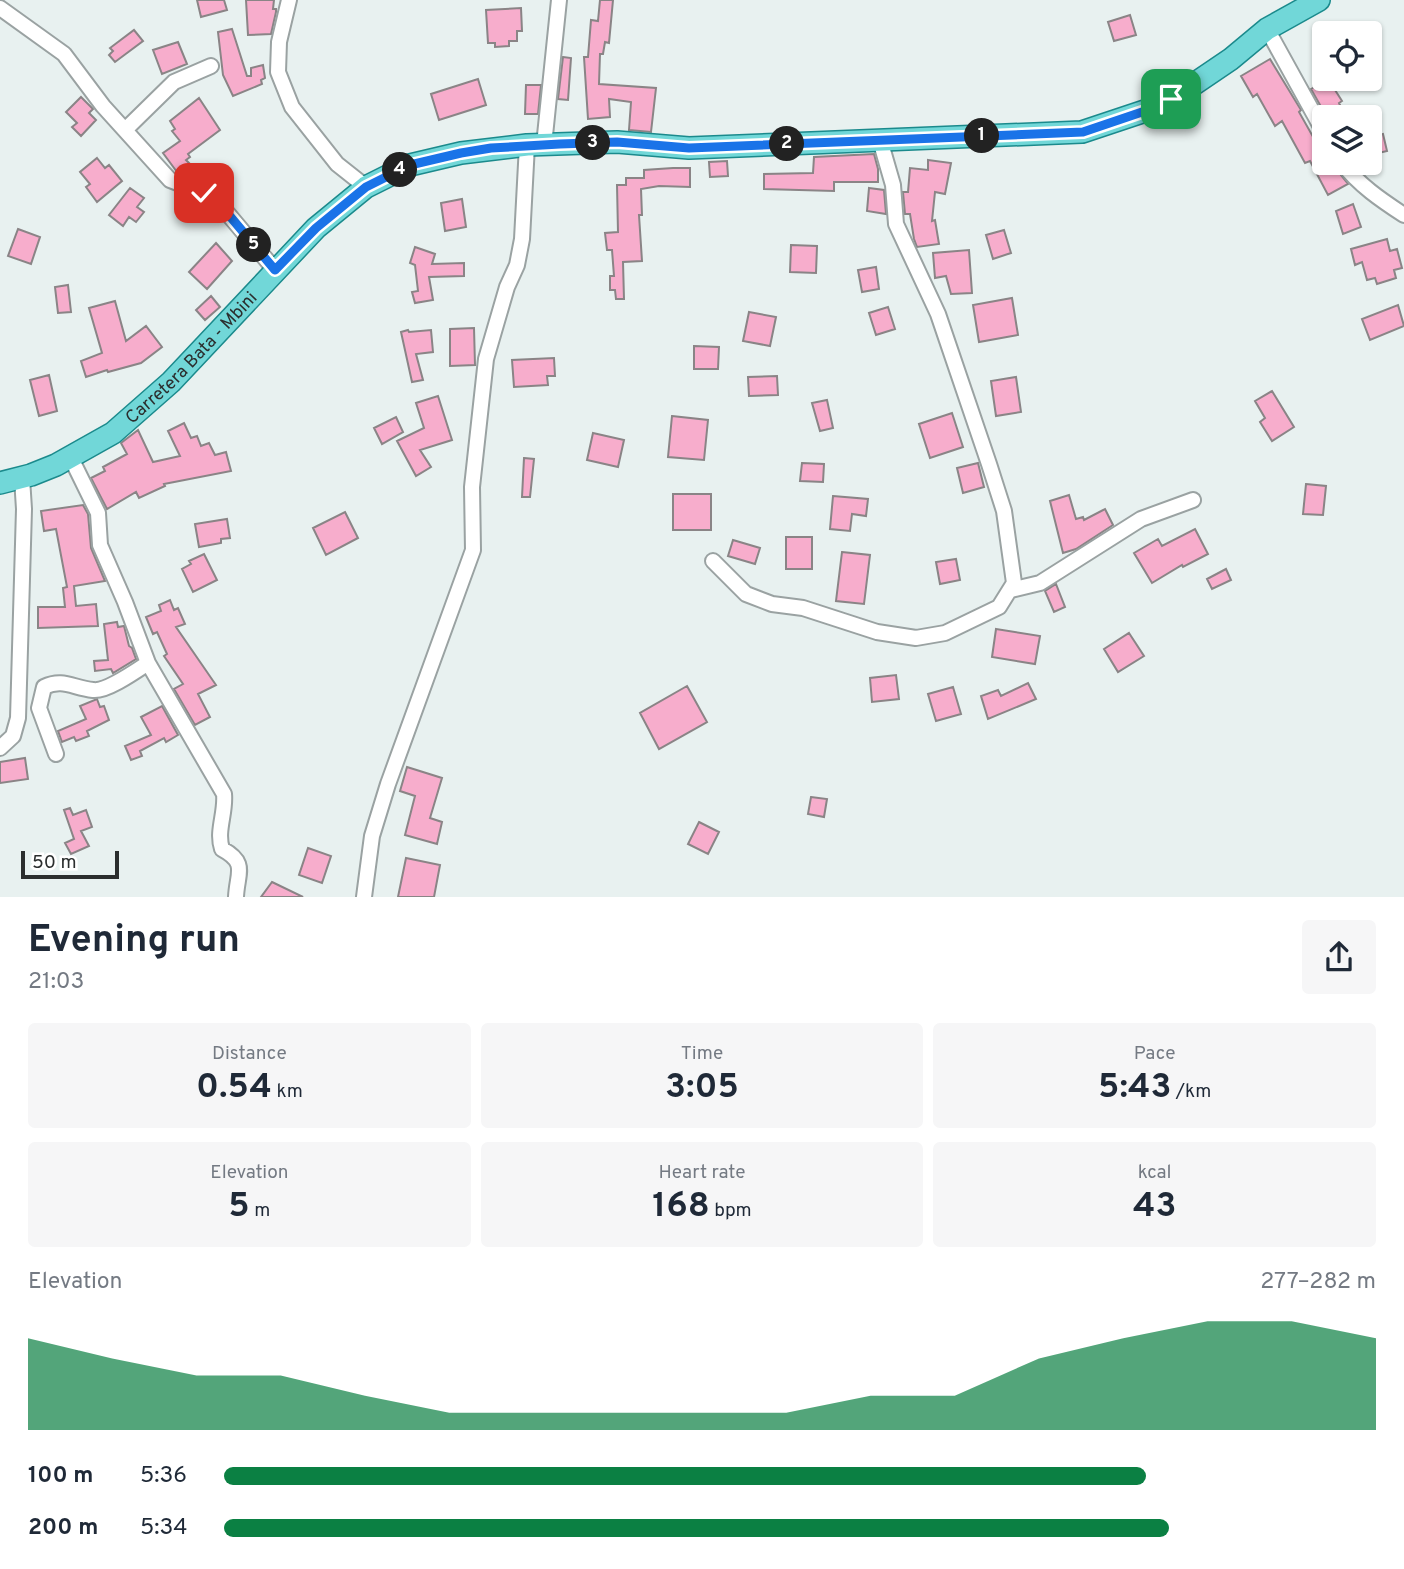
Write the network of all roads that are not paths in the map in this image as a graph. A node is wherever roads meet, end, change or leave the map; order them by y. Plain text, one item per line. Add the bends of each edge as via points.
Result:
1 (289, 0) edge
2 (559, 0) edge
3 (1319, 0) edge
4 (0, 8) edge
5 (1267, 29) junction
6 (211, 66) dead end
7 (1312, 110) edge
8 (125, 130) junction
9 (880, 139) junction
10 (536, 145) junction
11 (1352, 175) edge
12 (366, 187) junction
13 (1404, 215) edge
14 (275, 270) junction
15 (71, 458) junction
16 (22, 478) junction
17 (0, 483) edge
18 (1192, 500) dead end
19 (713, 561) dead end
20 (1011, 590) junction
21 (148, 663) junction
22 (0, 748) edge
23 (56, 754) dead end
24 (236, 897) edge
25 (364, 897) edge

1 - 12 street via 279,42 278,72 292,107 337,164
2 - 10 street
3 - 5 main road, Carretera Bata - Mbini
4 - 8 street via 64,54
5 - 7 street
5 - 9 main road, Carretera Bata - Mbini via 1171,99 1083,132
6 - 8 street via 174,82
8 - 14 street via 170,180 218,202
9 - 10 main road, Carretera Bata - Mbini via 689,148 617,142
9 - 20 street via 893,185 896,223 938,314 1003,511 1014,577
10 - 12 main road, Carretera Bata - Mbini via 433,159
10 - 25 street via 517,265 486,359 472,487 473,550 388,784 372,836
11 - 13 street
12 - 14 main road, Carretera Bata - Mbini
14 - 15 main road, Carretera Bata - Mbini via 145,407
15 - 16 main road, Carretera Bata - Mbini
15 - 21 street via 98,513 100,545
16 - 17 main road, Carretera Bata - Mbini
16 - 22 street via 18,718 13,736
18 - 20 street via 1141,519 1040,583
19 - 20 street via 746,594 772,604 916,638 945,633 999,607
21 - 23 street via 96,691 55,682 44,687 39,708
21 - 24 street via 224,794 219,839 222,849 235,856 241,867

